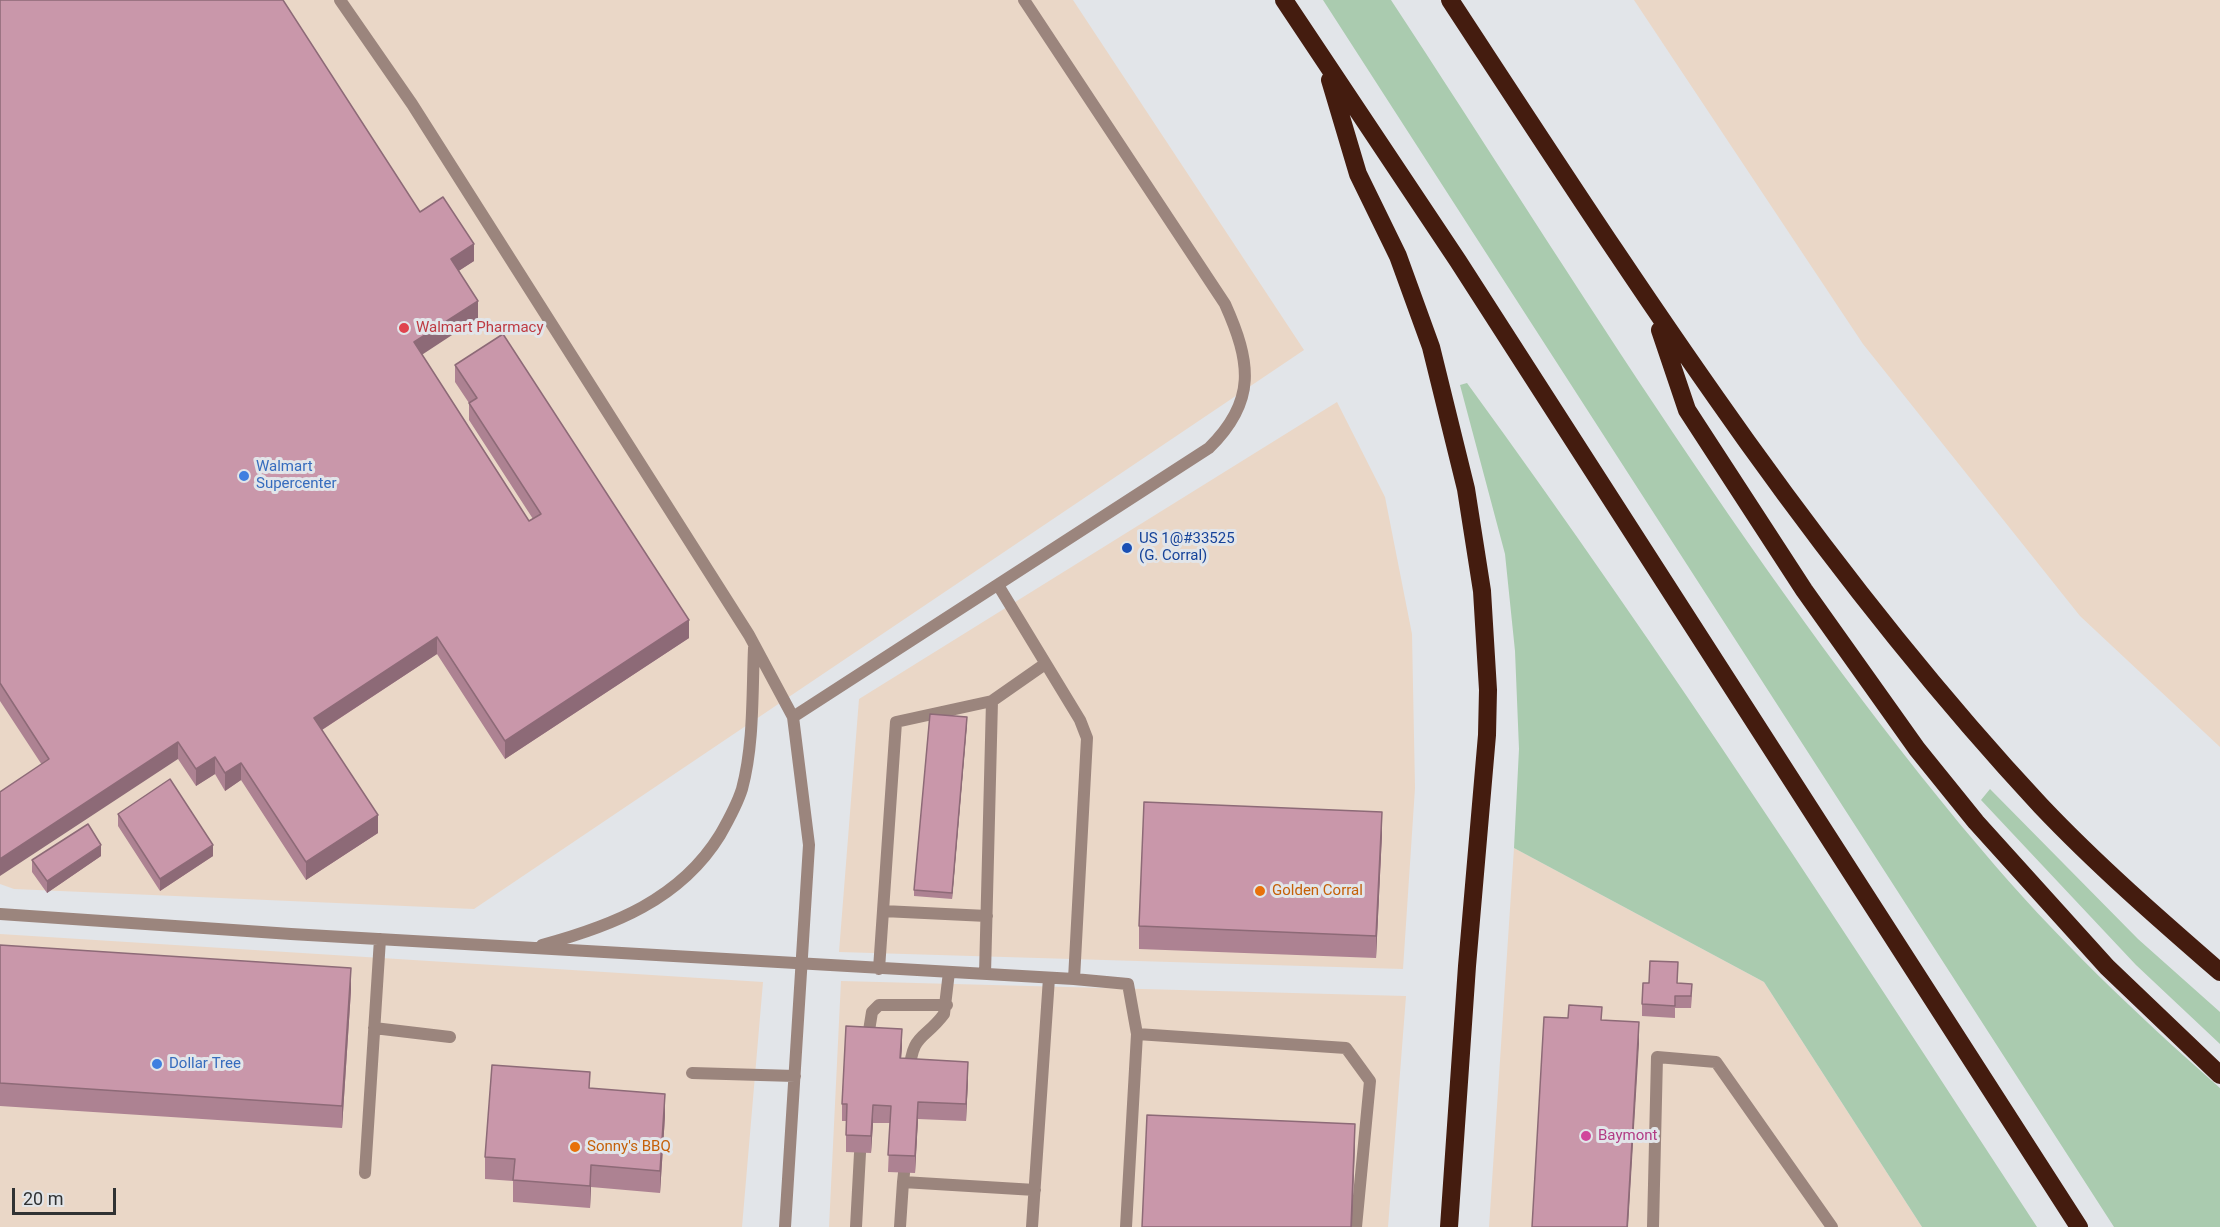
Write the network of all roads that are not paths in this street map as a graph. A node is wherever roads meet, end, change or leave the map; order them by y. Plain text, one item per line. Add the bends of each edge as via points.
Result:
1 (340, 0) edge
2 (1024, 0) edge
3 (1284, 0) edge
4 (1450, 0) edge
5 (1324, 61) junction
6 (1652, 306) junction
7 (998, 585) junction
8 (754, 646) junction
9 (1045, 664) junction
10 (992, 701) junction
11 (793, 717) junction
12 (883, 911) junction
13 (0, 914) edge
14 (987, 916) junction
15 (380, 939) junction
16 (530, 948) junction
17 (802, 964) junction
18 (879, 969) junction
19 (948, 972) junction
20 (2220, 972) edge
21 (985, 974) junction
22 (1049, 978) junction
23 (1074, 979) junction
24 (947, 1005) junction
25 (374, 1028) junction
26 (1137, 1034) junction
27 (450, 1037) dead end
28 (867, 1044) edge
29 (692, 1073) dead end
30 (2220, 1075) edge
31 (795, 1076) junction
32 (909, 1076) edge
33 (860, 1153) edge
34 (365, 1173) dead end
35 (1035, 1190) junction
36 (785, 1227) edge
37 (856, 1227) edge
38 (900, 1227) edge
39 (1032, 1227) edge
40 (1126, 1227) edge
41 (1356, 1227) edge
42 (1449, 1227) edge
43 (1653, 1227) edge
44 (1832, 1227) edge
45 (2079, 1227) edge

1 - 8 lane via 412,104
2 - 7 lane via 1225,304 1238,334 1247,381 1234,419 1209,448
3 - 5 highway
4 - 6 highway
5 - 42 highway via 1358,174 1398,256 1431,347 1456,441 1482,591 1487,735
5 - 45 highway via 1458,261
6 - 20 highway via 1803,521 1957,713 2044,808 2136,898
6 - 30 highway via 1686,410 1870,686 1968,813 2039,893 2107,967
7 - 9 lane
7 - 11 lane
8 - 11 lane
8 - 16 lane via 748,753 741,790 709,851 692,872 648,906 586,933
9 - 10 lane
9 - 23 lane via 1088,738
10 - 12 lane via 896,722
10 - 14 lane
11 - 17 lane via 809,845
12 - 14 lane
12 - 18 lane
13 - 15 lane
14 - 21 lane
15 - 16 lane
15 - 25 lane
16 - 17 lane
17 - 18 lane
17 - 31 lane
18 - 19 lane
19 - 21 lane
19 - 24 lane
21 - 22 lane
22 - 23 lane
22 - 35 lane
23 - 26 lane via 1128,984
24 - 28 lane via 879,1005 872,1012
24 - 32 lane via 940,1020 918,1039 911,1055
25 - 27 lane
25 - 34 lane
26 - 40 lane via 1139,1122
26 - 41 lane via 1346,1048 1370,1081 1359,1135
29 - 31 lane
31 - 36 lane
33 - 37 lane
35 - 38 lane via 903,1178
35 - 39 lane
43 - 44 lane via 1657,1057 1716,1062

